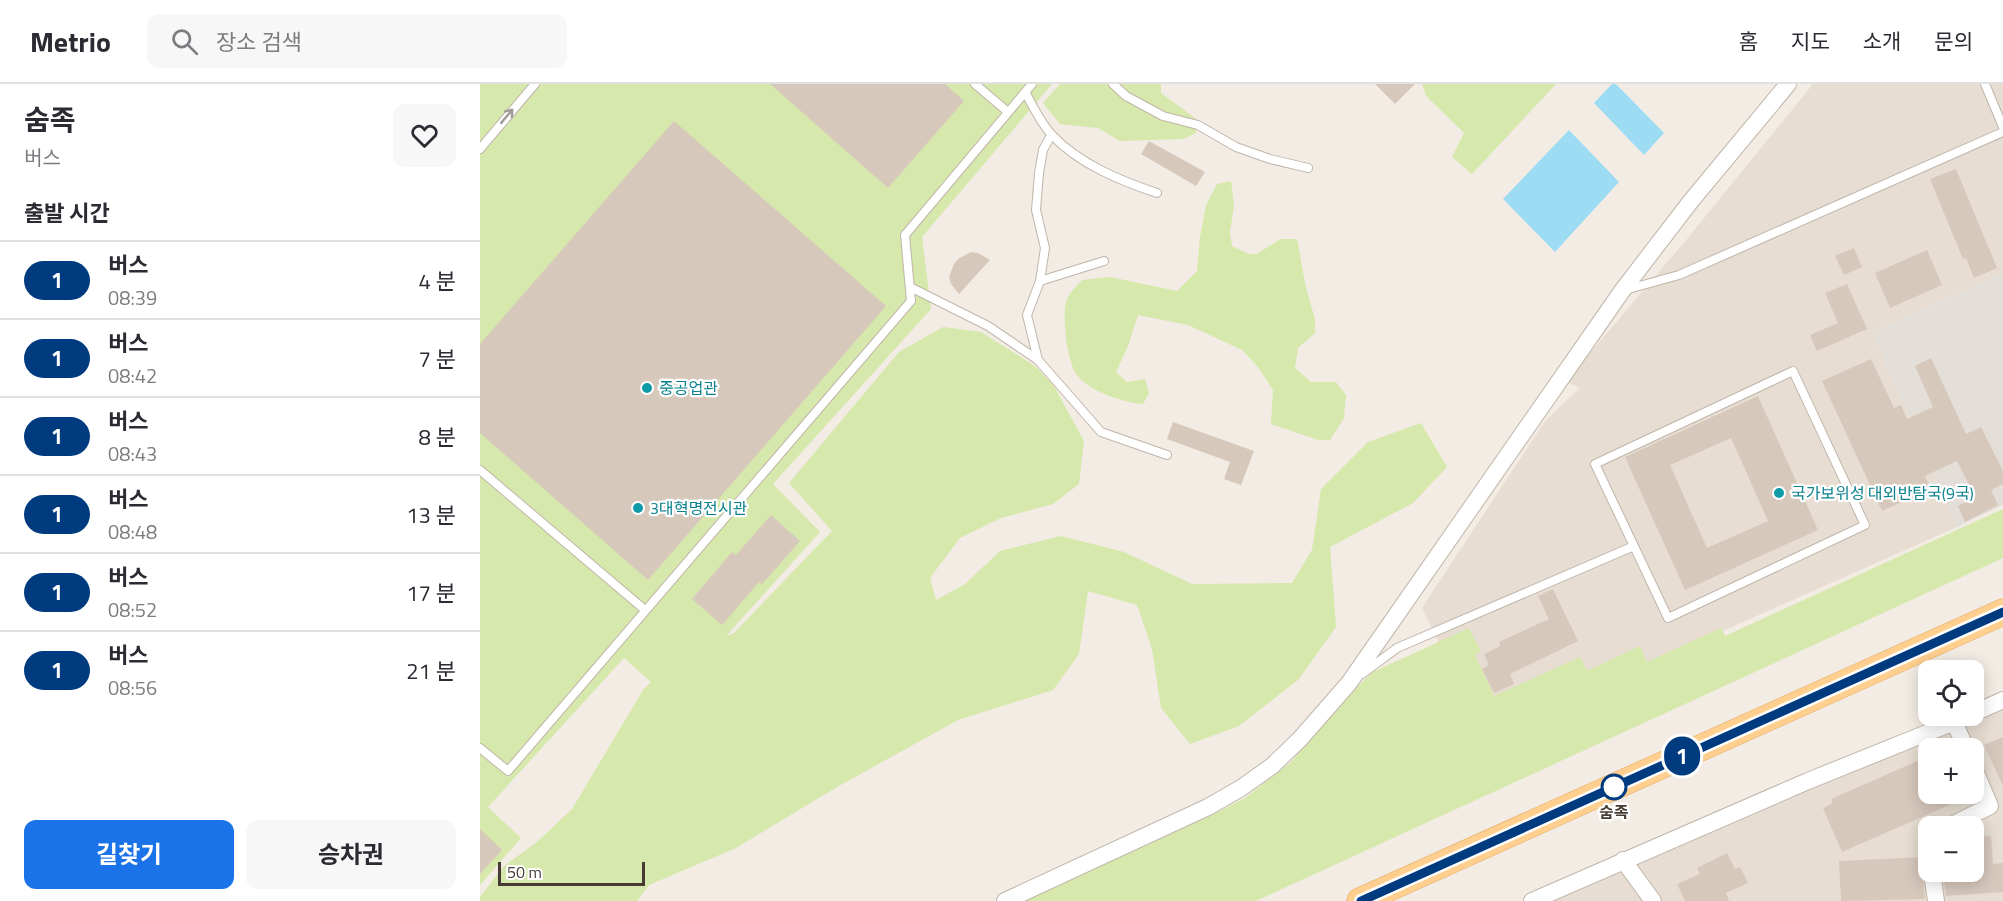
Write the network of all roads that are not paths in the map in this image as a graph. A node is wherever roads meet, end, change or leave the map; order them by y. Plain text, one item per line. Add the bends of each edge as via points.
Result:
1 (535, 84) edge
2 (975, 84) edge
3 (1032, 84) edge
4 (1113, 84) edge
5 (1788, 84) edge
6 (1984, 84) edge
7 (1025, 92) junction
8 (1008, 111) junction
9 (2003, 127) edge
10 (2003, 132) edge
11 (1052, 135) junction
12 (480, 149) edge
13 (1308, 168) dead end
14 (1157, 194) dead end
15 (1104, 261) dead end
16 (1040, 281) junction
17 (910, 287) junction
18 (1622, 291) junction
19 (1038, 360) junction
20 (1167, 455) dead end
21 (480, 470) edge
22 (1634, 546) junction
23 (645, 610) junction
24 (2003, 612) edge
25 (1349, 683) junction
26 (2003, 700) edge
27 (1984, 709) edge
28 (1944, 726) edge
29 (480, 748) edge
30 (1984, 792) edge
31 (1970, 816) edge
32 (1623, 860) junction
33 (1933, 882) edge
34 (1005, 901) edge
35 (1360, 901) edge
36 (1532, 901) edge
37 (1653, 901) edge
38 (1935, 901) edge

12 -> 1 lane
2 - 8 lane
3 - 7 lane
4 - 13 lane via 1126,96 1163,116 1198,125 1270,159
5 - 18 street
6 - 9 lane
7 - 8 lane
7 - 11 lane
8 - 17 lane via 905,235
10 - 18 lane via 1679,274
11 - 14 lane via 1074,154 1123,181
11 - 16 lane via 1043,150 1039,173 1036,210 1045,248
15 - 16 lane
16 - 19 lane via 1027,315
17 - 19 lane via 988,326
17 - 23 lane via 911,302
18 - 25 street
19 - 20 lane via 1101,432
21 - 23 lane
22 - 22 lane via 1668,618 1865,525 1793,371 1595,464
22 - 25 lane via 1397,648
23 - 29 lane via 508,771
24 - 35 main road
25 - 34 street via 1300,739 1241,788
26 - 27 street
28 - 32 street
30 - 31 street via 1990,806
32 - 36 street
32 - 37 street
33 - 38 street

